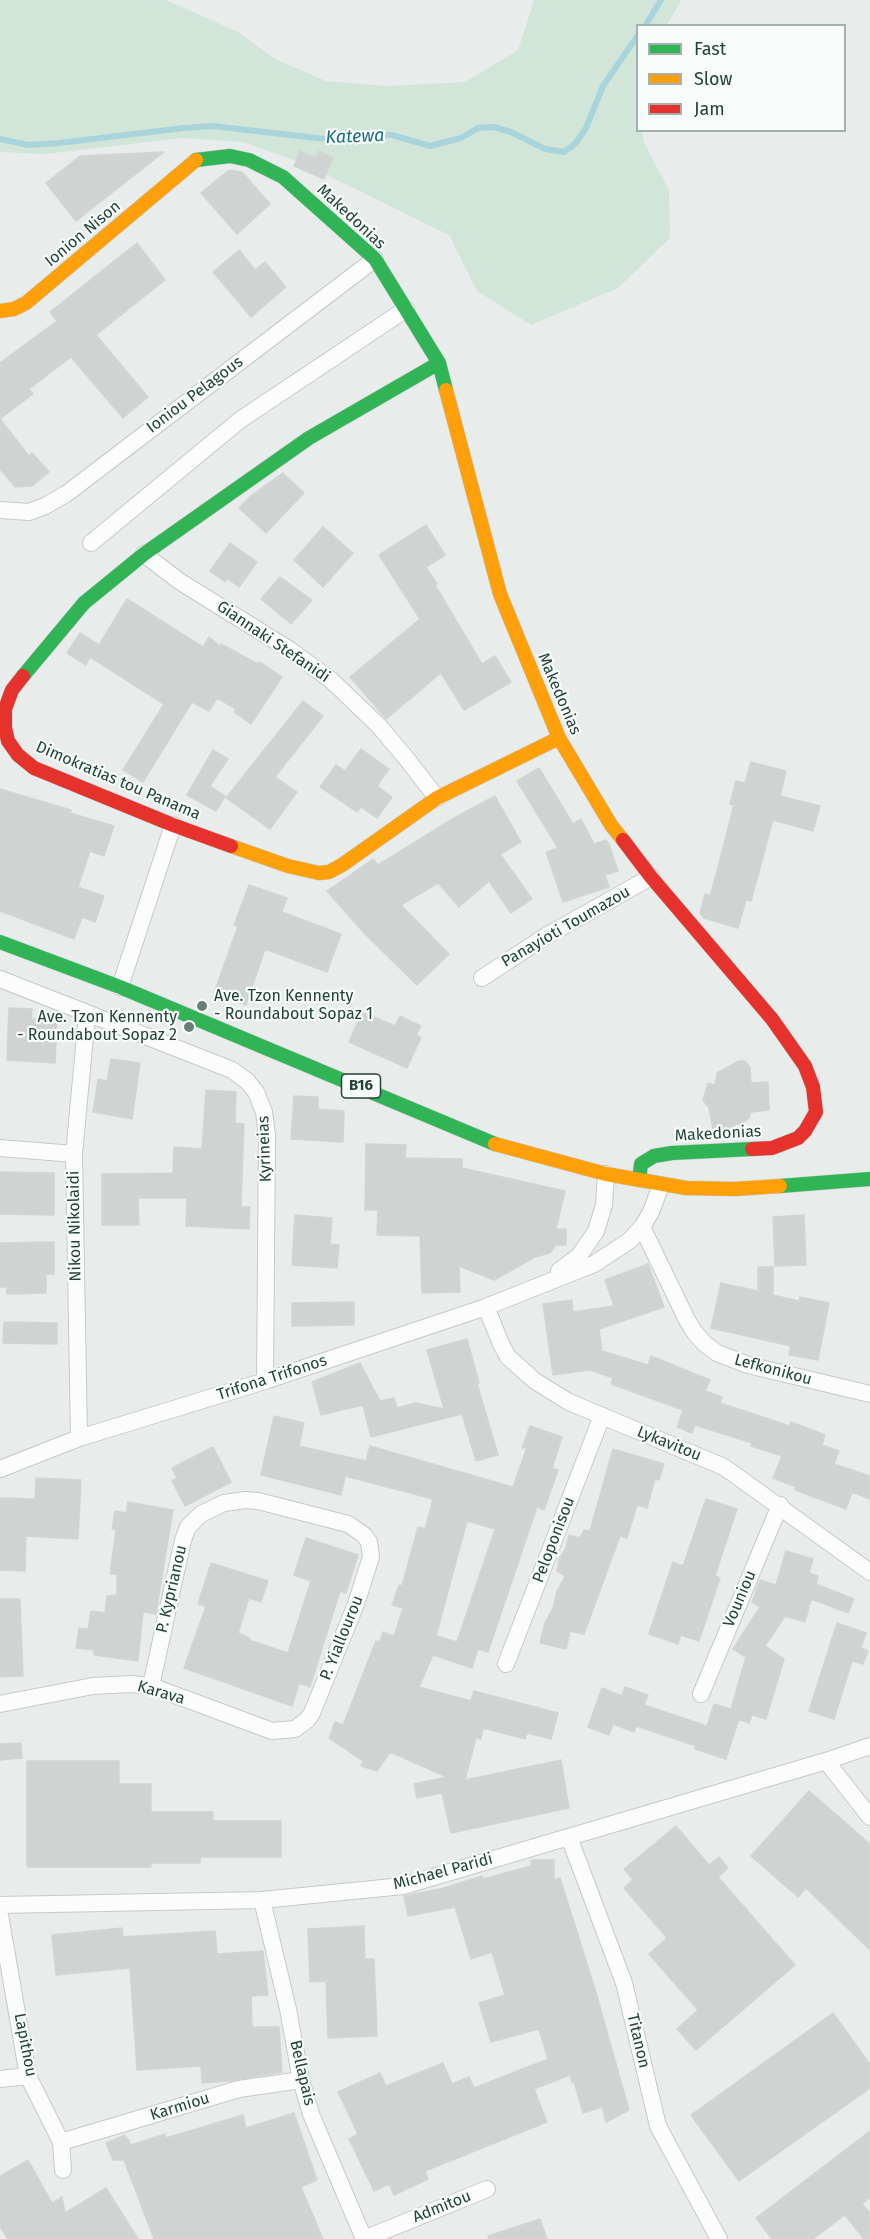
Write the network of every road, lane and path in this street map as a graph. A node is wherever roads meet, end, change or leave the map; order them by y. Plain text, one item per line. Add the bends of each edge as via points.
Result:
1 (182, 173) joint
2 (375, 259) junction
3 (406, 309) junction
4 (0, 311) edge
5 (439, 363) junction
6 (4, 511) edge
7 (91, 543) dead end
8 (144, 554) junction
9 (559, 738) junction
10 (437, 798) junction
11 (173, 825) junction
12 (651, 877) junction
13 (0, 942) edge
14 (482, 978) dead end
15 (0, 979) edge
16 (120, 987) junction
17 (87, 1015) junction
18 (0, 1148) edge
19 (74, 1154) junction
20 (606, 1174) junction
21 (870, 1179) edge
22 (639, 1180) junction
23 (662, 1185) junction
24 (642, 1227) junction
25 (544, 1283) junction
26 (486, 1307) junction
27 (265, 1381) junction
28 (870, 1394) edge
29 (602, 1416) junction
30 (79, 1438) junction
31 (0, 1469) edge
32 (780, 1505) junction
33 (370, 1562) joint
34 (870, 1572) edge
35 (506, 1664) dead end
36 (151, 1686) junction
37 (701, 1694) dead end
38 (0, 1704) edge
39 (312, 1713) joint
40 (870, 1746) edge
41 (826, 1761) junction
42 (870, 1817) edge
43 (568, 1837) junction
44 (262, 1900) junction
45 (0, 1905) edge
46 (0, 1915) edge
47 (28, 2076) junction
48 (0, 2079) edge
49 (301, 2079) junction
50 (62, 2142) junction
51 (63, 2170) dead end
52 (487, 2189) dead end
53 (364, 2239) edge
54 (719, 2239) edge

1 - 2 street, Makedonias via 197,160 230,156 249,160 283,177
1 - 4 street, Ionion Nison via 26,303
2 - 3 street, Makedonias
2 - 6 street, Ioniou Pelagous via 66,494 29,512
3 - 5 street, Makedonias
3 - 7 street via 240,420
5 - 8 street, Dimokratias tou Panama via 309,438
5 - 9 street, Makedonias via 500,594
8 - 10 street, Giannaki Stefanidi via 331,680 379,726
8 - 11 street, Dimokratias tou Panama via 84,603 47,645 8,697 5,728 18,755 34,768
9 - 10 street, Dimokratias tou Panama
9 - 12 street, Makedonias via 611,825
10 - 11 street, Dimokratias tou Panama via 329,872 296,868
11 - 16 street
12 - 14 street, Panayioti Toumazou via 546,936
12 - 22 street, Makedonias via 790,1044 805,1066 816,1112 805,1131 786,1144 662,1154 641,1164
13 - 16 street, B16
15 - 17 street, Kyrineias
16 - 20 street, B16 via 484,1141
17 - 19 street, Nikou Nikolaidi
17 - 27 street, Kyrineias via 232,1070 247,1081 262,1103 267,1135
18 - 19 street
19 - 30 street, Nikou Nikolaidi
20 - 22 street, B16
20 - 25 street, Trifona Trifonos via 604,1205 596,1232 579,1257
21 - 23 street, B16 via 735,1189
22 - 23 street, B16
23 - 24 street, Trifona Trifonos
24 - 25 street, Trifona Trifonos via 603,1259
24 - 28 street, Lefkonikou via 687,1320 717,1353 748,1365
25 - 26 street, Trifona Trifonos
26 - 27 street, Trifona Trifonos
26 - 29 street, Lykavitou via 501,1344 517,1366 569,1402
27 - 30 street, Trifona Trifonos
29 - 32 street, Lykavitou via 724,1467
29 - 35 street, Peloponisou
30 - 31 street, Trifona Trifonos
32 - 34 street, Lykavitou
32 - 37 street, Vouniou
33 - 36 street, P. Kyprianou via 369,1542 359,1529 348,1524 258,1501 215,1506 193,1521 183,1540
33 - 39 street, P. Yiallourou
36 - 38 street, Karava via 93,1686
36 - 39 street, Karava via 272,1731 295,1729
40 - 41 street, Michael Paridi
41 - 42 street
41 - 43 street, Michael Paridi
43 - 44 street, Michael Paridi via 403,1886
43 - 54 street, Titanon via 624,1983 658,2126
44 - 45 street, Michael Paridi
44 - 49 street, Bellapais
46 - 47 street, Lapithou
47 - 48 street
47 - 50 street, Lapithou
49 - 50 street, Karmiou via 239,2089
49 - 53 street, Bellapais via 311,2114
50 - 51 street, Lapithou
52 - 53 street, Admitou

